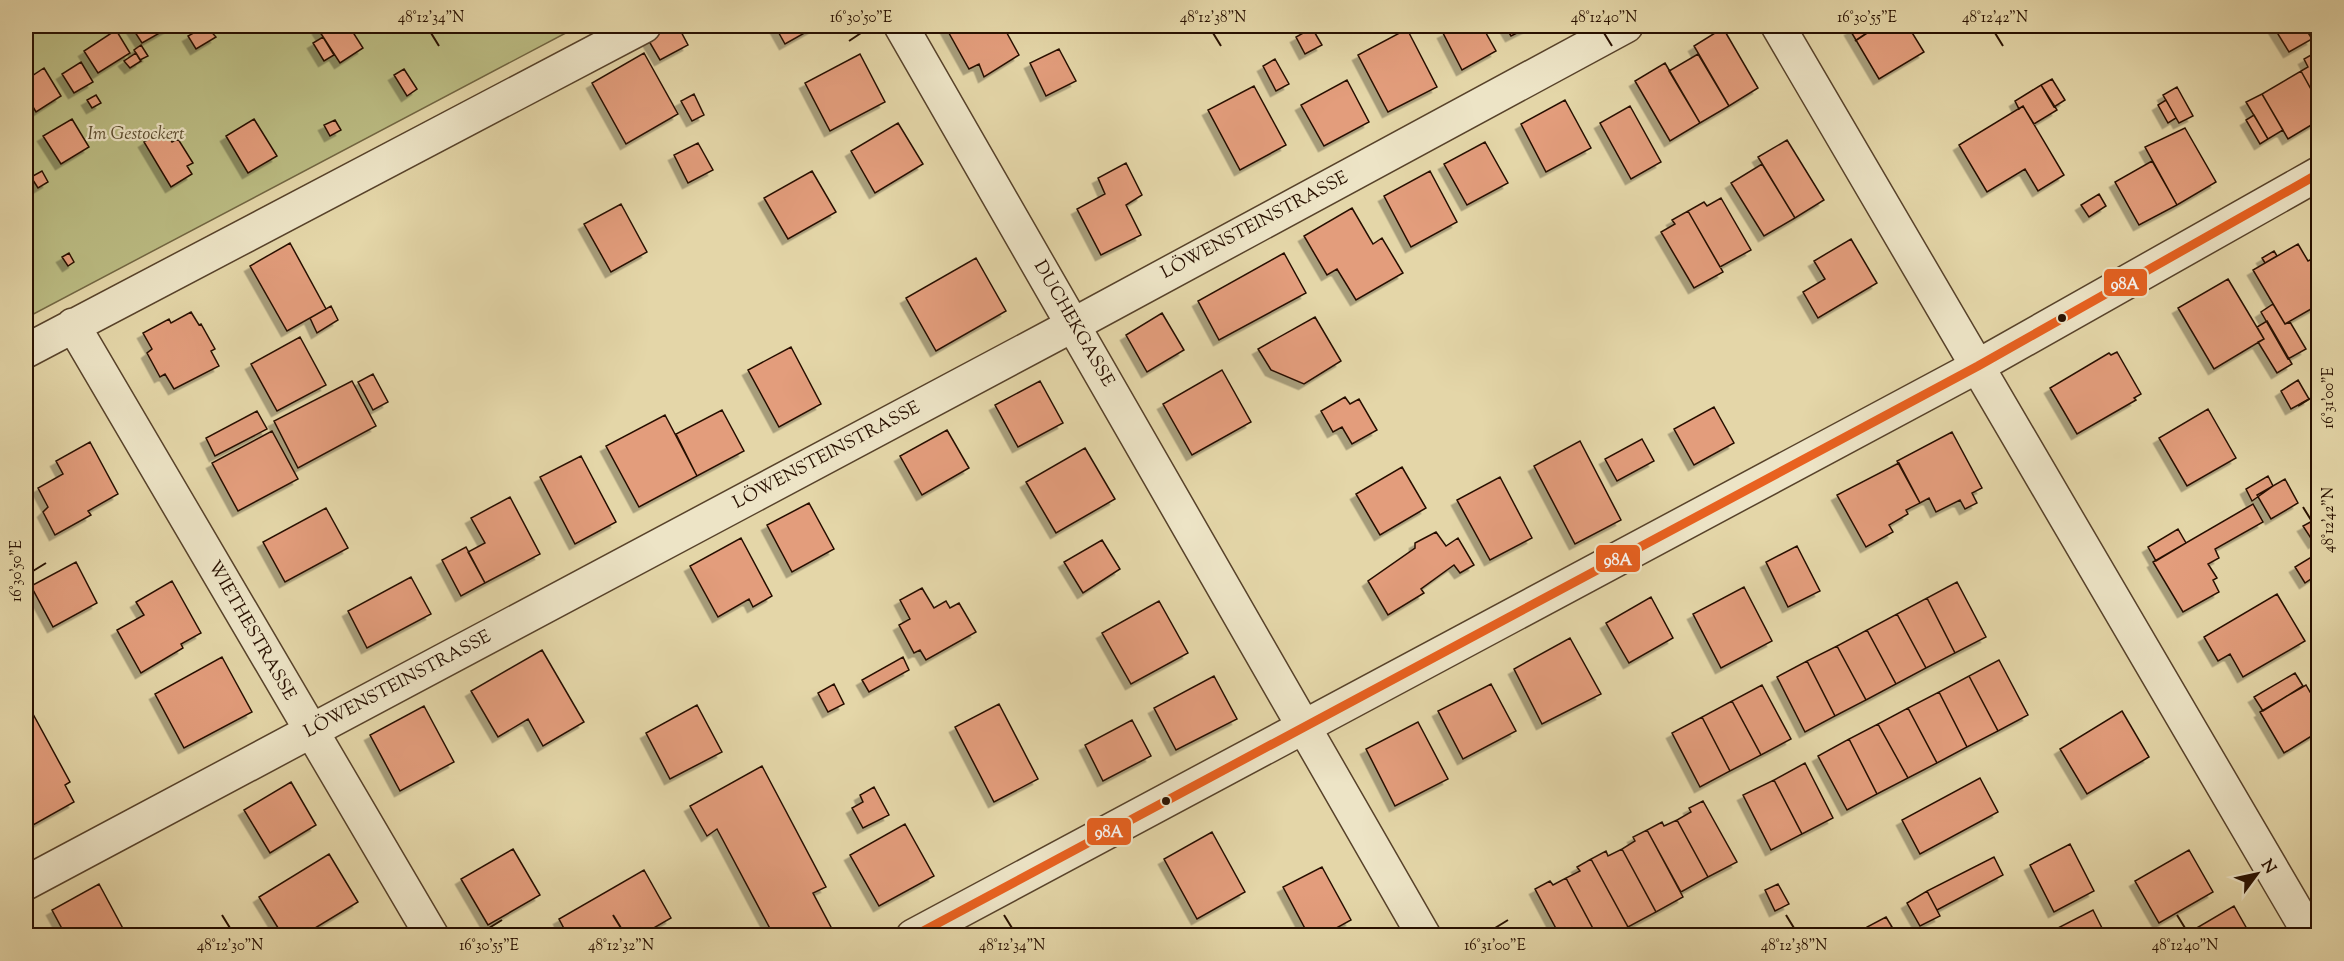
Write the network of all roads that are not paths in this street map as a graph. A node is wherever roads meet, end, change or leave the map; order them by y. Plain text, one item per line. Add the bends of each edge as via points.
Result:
1 (644, 26) edge
2 (901, 26) edge
3 (1626, 26) edge
4 (1778, 26) edge
5 (2319, 174) edge
6 (73, 325) junction
7 (1073, 325) junction
8 (26, 351) edge
9 (1978, 366) junction
10 (1305, 728) junction
11 (310, 732) junction
12 (26, 883) edge
13 (432, 936) edge
14 (914, 936) edge
15 (1424, 936) edge
16 (2311, 936) edge

1 - 6 street
2 - 7 street, DUCHEKGASSE
3 - 7 street, LÖWENSTEINSTRASSE
4 - 9 street
5 - 9 street
6 - 8 street
6 - 11 street, WIETHESTRASSE
7 - 10 street, DUCHEKGASSE
7 - 11 street, LÖWENSTEINSTRASSE
9 - 10 street
9 - 16 street
10 - 14 street
10 - 15 street, DUCHEKGASSE
11 - 12 street, LÖWENSTEINSTRASSE
11 - 13 street, WIETHESTRASSE

